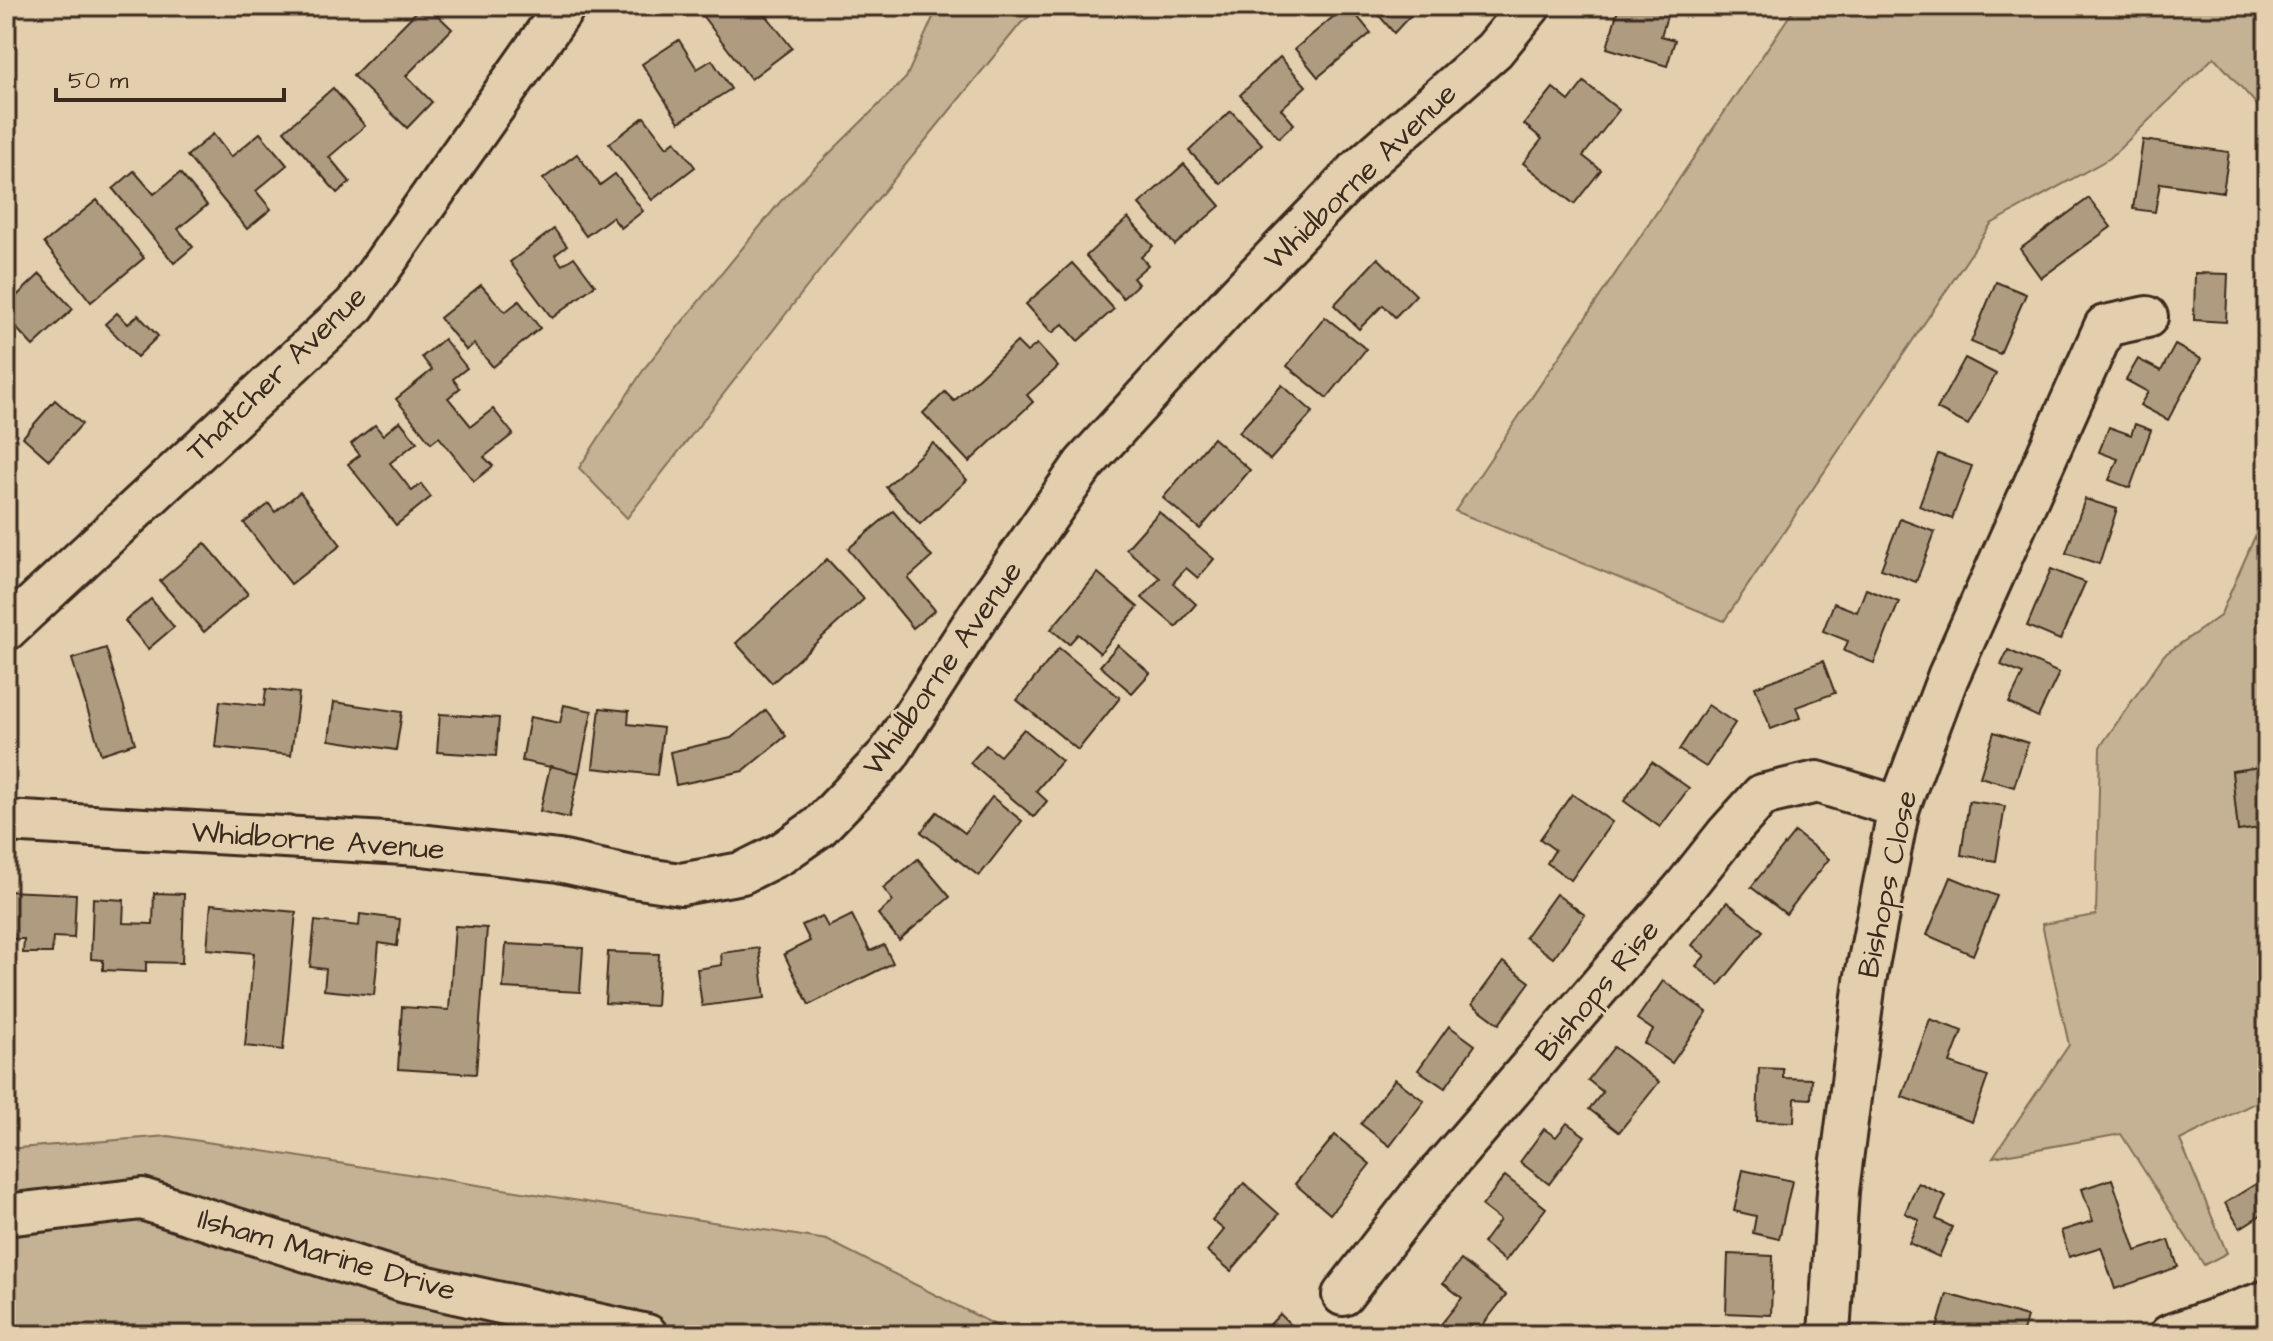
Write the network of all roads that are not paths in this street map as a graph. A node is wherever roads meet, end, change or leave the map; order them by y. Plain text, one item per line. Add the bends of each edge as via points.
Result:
1 (565, 6) edge
2 (1530, 6) edge
3 (2147, 317) dead end
4 (6, 630) edge
5 (1899, 807) junction
6 (6, 821) edge
7 (6, 1215) edge
8 (1343, 1295) dead end
9 (2267, 1301) edge
10 (647, 1335) edge
11 (1829, 1335) edge
12 (2170, 1335) edge

1 - 4 street, Thatcher Avenue via 355,305
2 - 6 street, Whidborne Avenue via 1494,50 1360,168 1084,464 888,755 819,827 782,853 742,873 681,884 559,861 421,845
3 - 5 street, Bishops Close via 2095,315
5 - 8 street, Bishops Rise via 1817,782 1762,795 1418,1198
5 - 11 street, Bishops Close via 1861,1011 1838,1191
7 - 10 street, Ilsham Marine Drive via 142,1199 405,1282
9 - 12 street

